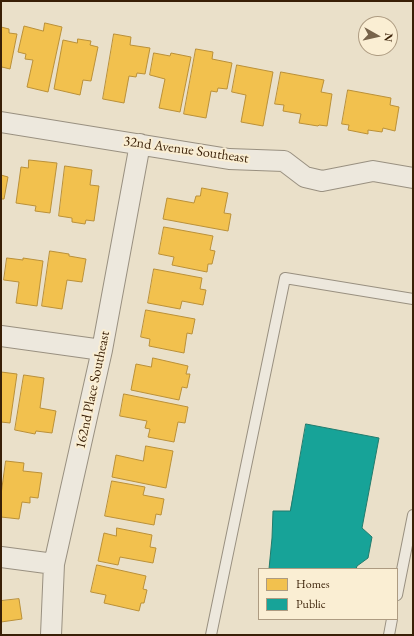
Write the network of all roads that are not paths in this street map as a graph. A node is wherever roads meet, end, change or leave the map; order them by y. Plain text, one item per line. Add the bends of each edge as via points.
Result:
1 (1, 122) edge
2 (140, 144) junction
3 (413, 178) edge
4 (413, 299) edge
5 (1, 336) edge
6 (102, 350) junction
7 (413, 515) edge
8 (1, 557) edge
9 (54, 564) junction
10 (398, 590) edge
11 (392, 620) edge
12 (51, 635) edge
13 (212, 635) edge
14 (389, 635) edge

1 - 2 street, 32nd Avenue Southeast
2 - 3 street, 32nd Avenue Southeast via 229,159 284,160 305,177 322,181 373,171
2 - 6 street, 162nd Place Southeast
4 - 13 lane via 285,278
5 - 6 street
6 - 9 street, 162nd Place Southeast
7 - 10 lane
8 - 9 street
9 - 12 street, 162nd Place Southeast
11 - 14 lane

